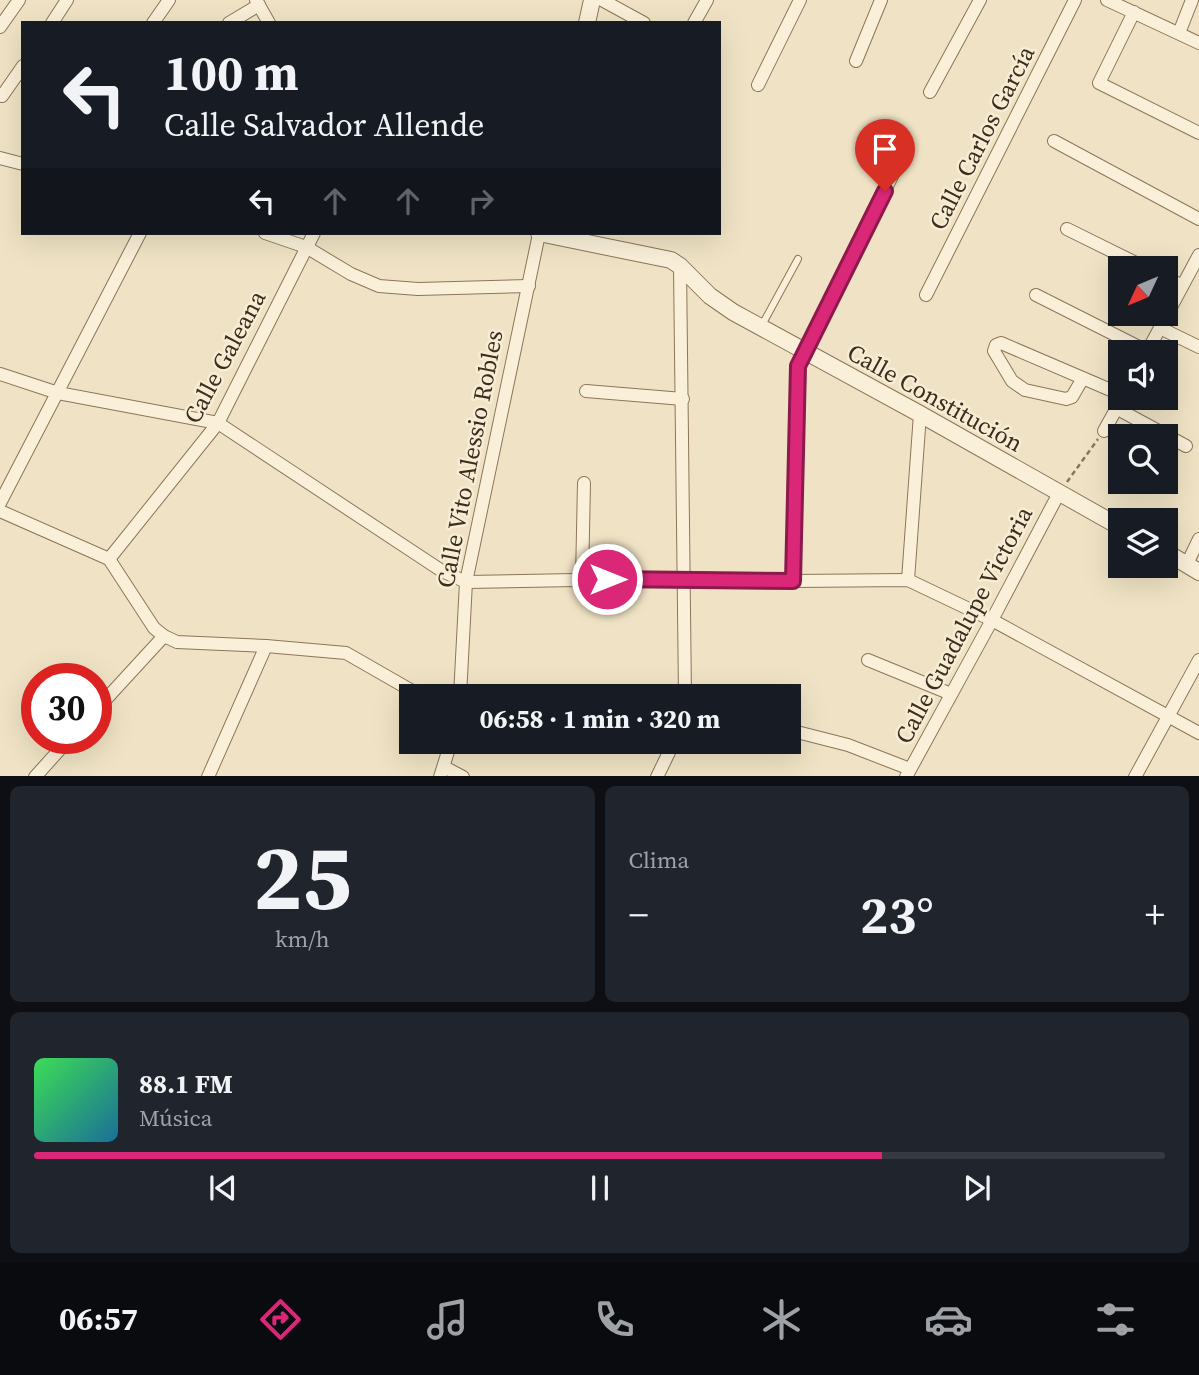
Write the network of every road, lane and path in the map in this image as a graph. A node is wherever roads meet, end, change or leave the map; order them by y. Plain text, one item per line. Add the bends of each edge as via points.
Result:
1 (19, 0) edge
2 (67, 0) edge
3 (169, 0) edge
4 (592, 0) edge
5 (602, 0) edge
6 (707, 0) edge
7 (800, 0) edge
8 (881, 0) edge
9 (980, 0) edge
10 (1075, 0) edge
11 (1107, 0) edge
12 (1192, 0) edge
13 (257, 2) edge
14 (1121, 3) edge
15 (1134, 12) junction
16 (53, 21) edge
17 (154, 21) edge
18 (232, 21) edge
19 (250, 21) edge
20 (267, 21) edge
21 (587, 21) edge
22 (640, 21) edge
23 (695, 21) edge
24 (0, 27) edge
25 (1179, 33) junction
26 (1199, 43) edge
27 (856, 61) dead end
28 (21, 69) edge
29 (758, 85) dead end
30 (930, 92) dead end
31 (2, 96) dead end
32 (1199, 133) edge
33 (1054, 141) dead end
34 (21, 151) edge
35 (4, 159) edge
36 (21, 163) edge
37 (896, 168) dead end
38 (1199, 219) edge
39 (1067, 229) dead end
40 (139, 235) edge
41 (271, 235) edge
42 (313, 235) edge
43 (539, 235) edge
44 (549, 235) edge
45 (306, 247) junction
46 (1199, 255) edge
47 (1122, 256) edge
48 (798, 260) dead end
49 (680, 266) junction
50 (1178, 284) edge
51 (529, 286) junction
52 (1182, 286) junction
53 (926, 295) dead end
54 (1036, 295) dead end
55 (761, 327) junction
56 (1160, 328) junction
57 (1125, 340) edge
58 (1153, 340) edge
59 (1199, 347) edge
60 (805, 351) junction
61 (0, 374) edge
62 (1083, 379) junction
63 (586, 391) dead end
64 (58, 393) junction
65 (1108, 393) edge
66 (683, 399) junction
67 (1115, 410) edge
68 (1134, 410) edge
69 (920, 414) junction
70 (218, 423) junction
71 (1104, 431) joint
72 (1186, 446) dead end
73 (584, 483) dead end
74 (1059, 493) junction
75 (0, 503) edge
76 (0, 511) edge
77 (1108, 520) edge
78 (1199, 539) edge
79 (109, 559) junction
80 (1193, 568) edge
81 (684, 578) junction
82 (582, 579) junction
83 (908, 580) junction
84 (793, 581) junction
85 (466, 582) junction
86 (992, 620) junction
87 (164, 636) junction
88 (266, 646) junction
89 (868, 660) dead end
90 (1199, 660) edge
91 (400, 684) edge
92 (461, 684) edge
93 (685, 684) edge
94 (112, 693) edge
95 (951, 694) junction
96 (1168, 716) junction
97 (801, 733) edge
98 (1199, 733) edge
99 (55, 754) edge
100 (447, 754) edge
101 (668, 754) edge
102 (442, 772) edge
103 (908, 773) edge
104 (35, 776) edge
105 (208, 776) edge
106 (463, 776) edge
107 (657, 776) edge
108 (1135, 776) edge

1 - 24 street
2 - 16 street
3 - 17 street
4 - 21 street
5 - 22 street
6 - 23 street
7 - 29 street
8 - 27 street
9 - 30 street
10 - 53 street, Calle Carlos García
11 - 14 street
12 - 25 street
13 - 18 street
13 - 19 street
13 - 20 street
14 - 15 street
15 - 25 street
15 - 32 street via 1099,83
25 - 26 street
28 - 31 street
33 - 38 street
34 - 35 street
35 - 36 street
37 - 60 street
39 - 47 street
40 - 64 street
41 - 45 street
42 - 45 street, Calle Galeana
43 - 51 street, Calle Vito Alessio Robles
44 - 49 street, Calle Constitución via 671,260
45 - 51 street via 379,286
45 - 70 street, Calle Galeana
46 - 52 street
48 - 55 lane
49 - 55 street, Calle Constitución via 710,296
49 - 66 street
50 - 52 street
51 - 85 street, Calle Vito Alessio Robles
52 - 56 street
54 - 57 street
55 - 60 street, Calle Constitución
56 - 58 street
56 - 59 street
60 - 69 street, Calle Constitución
60 - 84 street via 797,371
61 - 64 street
62 - 62 street via 1001,344 996,345 994,351 1012,381 1026,390 1066,399
62 - 65 street
63 - 66 street
64 - 70 street
64 - 75 street
66 - 81 street
67 - 71 street
68 - 72 street
69 - 74 street, Calle Constitución
69 - 83 street
70 - 79 street, Calle Galeana
70 - 85 street via 442,571
71 - 74 path
73 - 82 street
74 - 77 street, Calle Constitución
74 - 86 street, Calle Guadalupe Victoria
76 - 79 street
78 - 80 street
79 - 87 street
81 - 82 street
81 - 84 street
81 - 93 street
82 - 85 street
83 - 84 street
83 - 86 street
85 - 92 street, Calle Vito Alessio Robles
86 - 95 street, Calle Guadalupe Victoria
86 - 96 street
87 - 88 street via 177,642
87 - 94 street
88 - 91 street via 346,653
88 - 105 street
89 - 95 street
90 - 96 street
95 - 103 street, Calle Guadalupe Victoria
96 - 98 street
96 - 108 street
97 - 103 street via 848,745
99 - 104 street
100 - 102 street
101 - 107 street
102 - 106 street

